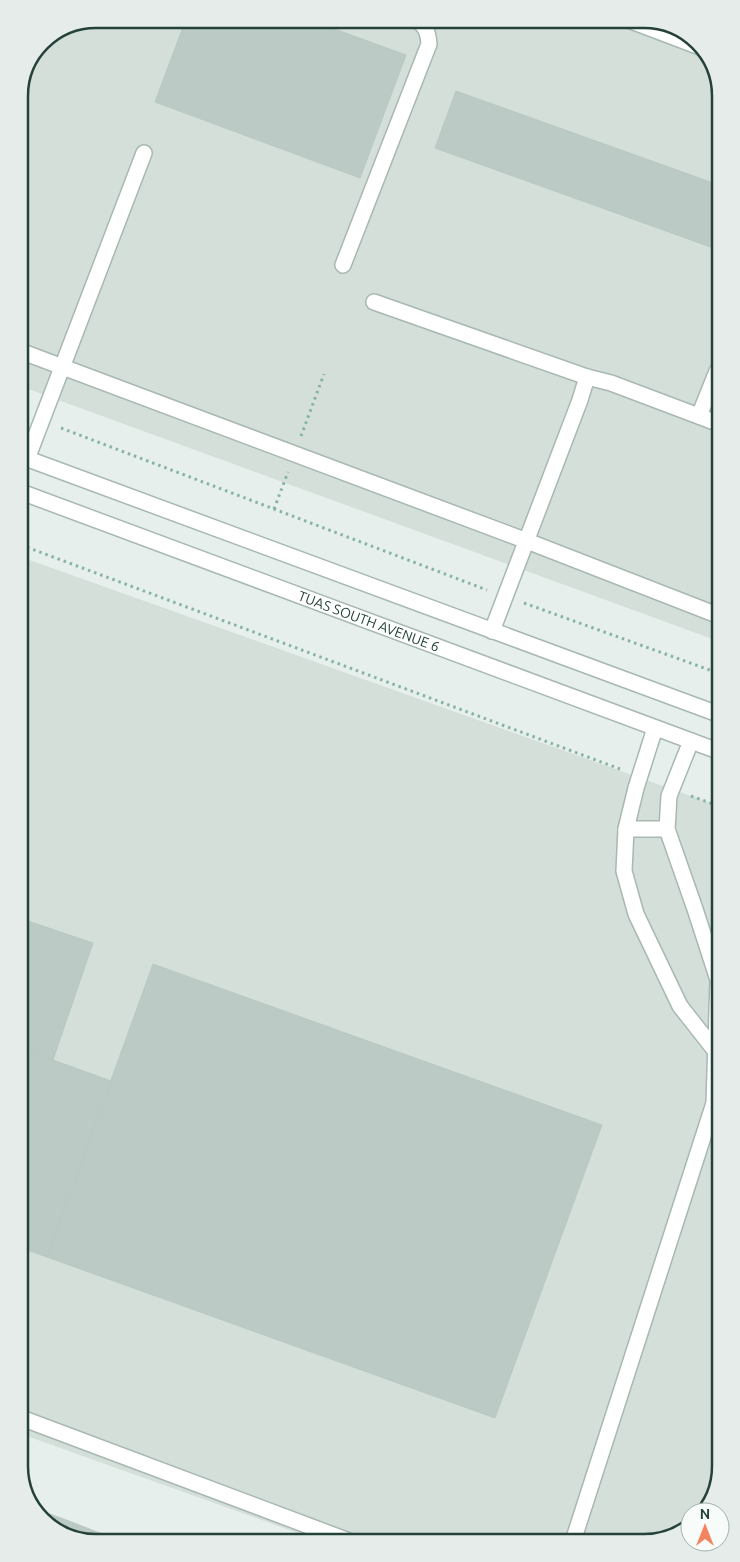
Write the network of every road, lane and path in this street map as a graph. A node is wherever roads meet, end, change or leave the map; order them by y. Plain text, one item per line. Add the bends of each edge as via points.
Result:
1 (426, 28) edge
2 (651, 28) edge
3 (684, 41) edge
4 (144, 153) dead end
5 (342, 266) dead end
6 (374, 302) dead end
7 (28, 354) edge
8 (62, 367) junction
9 (587, 377) junction
10 (712, 384) edge
11 (699, 416) junction
12 (42, 421) junction
13 (712, 421) edge
14 (28, 449) edge
15 (28, 458) edge
16 (28, 495) edge
17 (527, 541) junction
18 (28, 548) edge
19 (505, 596) junction
20 (712, 613) edge
21 (492, 631) junction
22 (712, 671) edge
23 (712, 712) edge
24 (655, 728) junction
25 (691, 741) junction
26 (712, 749) edge
27 (640, 777) junction
28 (672, 789) junction
29 (712, 804) edge
30 (626, 829) junction
31 (667, 829) junction
32 (712, 961) edge
33 (712, 1047) edge
34 (712, 1109) edge
35 (28, 1421) edge
36 (330, 1534) edge
37 (575, 1534) edge

1 - 5 street via 429,44
2 - 3 street
4 - 8 street
6 - 9 street
7 - 8 street
8 - 12 street
8 - 17 street
9 - 11 street via 612,383
9 - 17 street
10 - 11 street
11 - 13 street
12 - 14 street
12 - 19 path
15 - 21 street
16 - 24 street, TUAS SOUTH AVENUE 6
17 - 19 street
17 - 20 street
18 - 27 path
19 - 21 street
19 - 22 path
21 - 23 street
24 - 25 street, TUAS SOUTH AVENUE 6
24 - 27 street
25 - 26 street, TUAS SOUTH AVENUE 6
25 - 28 street
27 - 30 street
28 - 29 path
28 - 31 street
30 - 31 street
30 - 33 street via 624,871 636,914 680,1006
31 - 32 street
34 - 37 street
35 - 36 street

